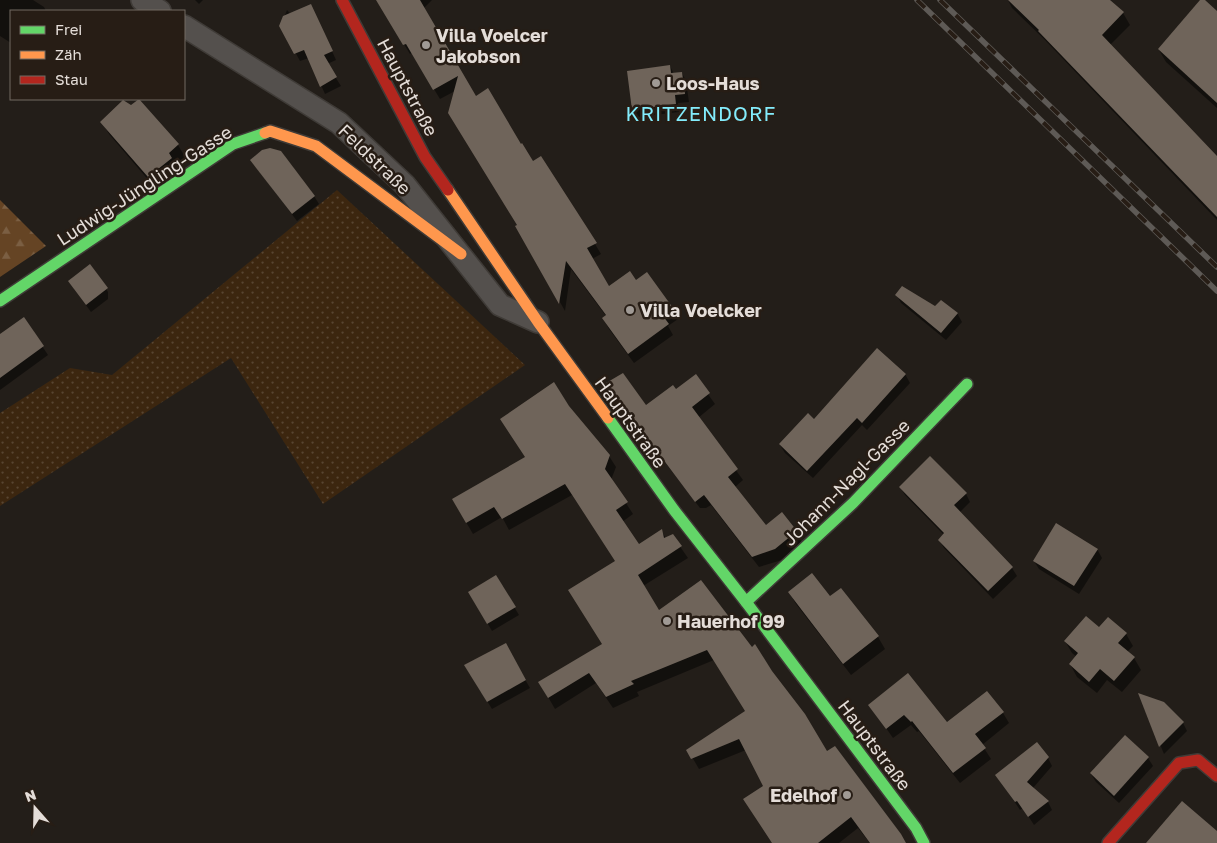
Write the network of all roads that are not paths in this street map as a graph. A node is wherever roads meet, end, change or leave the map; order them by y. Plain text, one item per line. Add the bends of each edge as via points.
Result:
1 (142, 0) edge
2 (342, 0) edge
3 (158, 10) edge
4 (185, 27) edge
5 (461, 254) junction
6 (0, 301) edge
7 (538, 322) junction
8 (967, 384) dead end
9 (746, 602) junction
10 (1217, 776) edge
11 (924, 843) edge
12 (1108, 843) edge

1 - 3 street
2 - 7 main road, Hauptstraße via 426,157
4 - 5 street, Feldstraße via 339,123 405,185
5 - 6 main road, Ludwig-Jüngling-Gasse via 316,146 270,131 233,144
5 - 7 street, Feldstraße via 500,305
7 - 9 main road, Hauptstraße via 674,510
8 - 9 main road, Johann-Nagl-Gasse via 853,503
9 - 11 main road, Hauptstraße
10 - 12 main road via 1198,760 1179,763

